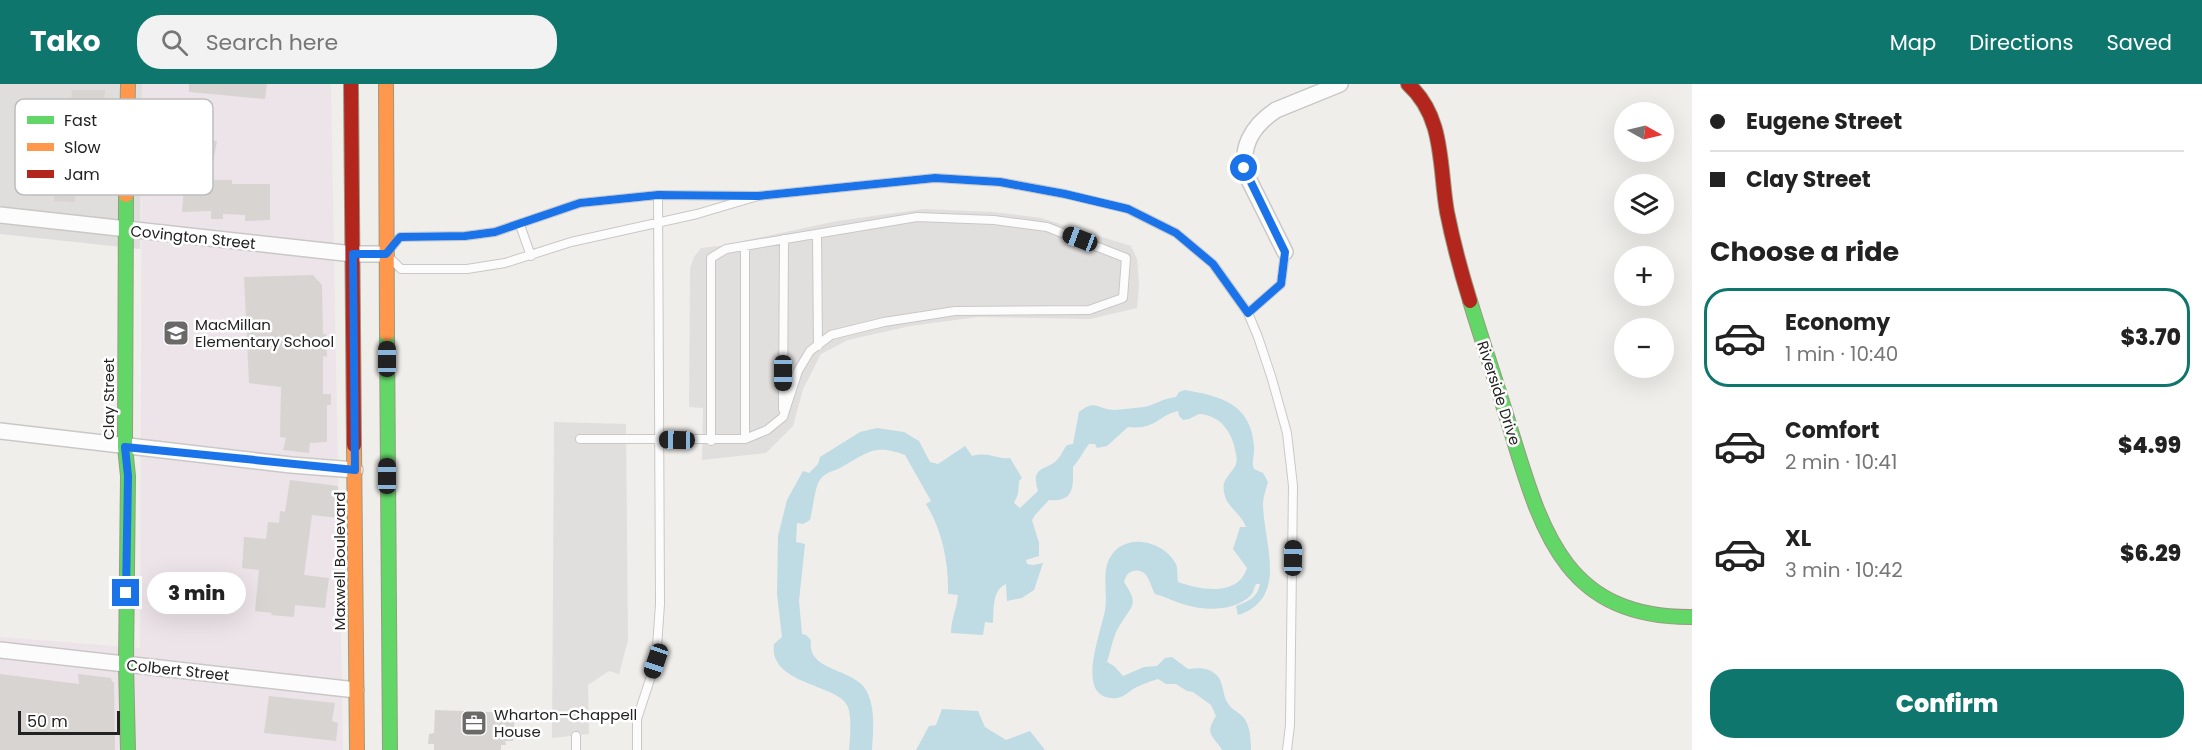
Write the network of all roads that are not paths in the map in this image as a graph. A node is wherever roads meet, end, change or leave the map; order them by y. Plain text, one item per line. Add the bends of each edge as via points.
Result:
1 (128, 84) edge
2 (351, 84) edge
3 (386, 84) edge
4 (1340, 84) edge
5 (1408, 84) edge
6 (128, 99) edge
7 (126, 195) edge
8 (658, 195) junction
9 (758, 196) junction
10 (0, 215) edge
11 (659, 223) junction
12 (520, 225) junction
13 (126, 231) junction
14 (817, 234) junction
15 (784, 239) junction
16 (745, 246) junction
17 (1285, 252) joint
18 (353, 254) junction
19 (386, 254) junction
20 (531, 256) junction
21 (1248, 313) junction
22 (818, 345) junction
23 (783, 417) junction
24 (0, 431) edge
25 (745, 439) junction
26 (580, 440) dead end
27 (660, 440) junction
28 (711, 441) junction
29 (125, 447) junction
30 (355, 470) junction
31 (1692, 617) edge
32 (0, 650) edge
33 (126, 664) junction
34 (356, 690) junction
35 (576, 736) dead end
36 (128, 750) edge
37 (357, 750) edge
38 (390, 750) edge
39 (576, 750) edge
40 (637, 750) edge
41 (1287, 750) edge

1 - 6 main road, Clay Street
2 - 18 main road, Maxwell Boulevard
3 - 19 main road
4 - 17 street via 1276,110 1251,134 1244,157 1248,178
5 - 31 main road, Riverside Drive via 1419,93 1434,122 1447,209 1465,285 1528,483 1555,549 1587,585 1616,604 1651,615
7 - 13 main road, Clay Street
8 - 9 lane
8 - 11 lane
8 - 12 lane via 580,203
9 - 11 lane
9 - 21 lane via 935,178 1000,182 1128,209 1176,233 1213,264
10 - 13 street, Covington Street
11 - 20 lane via 572,242
11 - 27 lane
12 - 19 lane via 465,236 400,237
12 - 20 lane
13 - 18 street, Covington Street
13 - 29 main road, Clay Street
14 - 15 lane
14 - 22 lane
14 - 22 lane via 917,217 994,220 1047,227 1126,258 1123,298 1089,310 955,311 831,335
15 - 16 lane
15 - 23 lane
16 - 25 lane
16 - 28 lane via 726,249 711,258
17 - 21 lane via 1281,284
18 - 19 street, Covington Street
18 - 30 main road, Maxwell Boulevard
19 - 20 lane via 401,269 467,269
19 - 38 main road
21 - 41 lane via 1287,434 1293,486
22 - 23 lane via 798,371
23 - 25 lane via 767,430
24 - 29 street
25 - 28 lane
26 - 27 lane
27 - 28 lane
27 - 40 lane via 656,661 637,718
29 - 30 street
29 - 33 main road, Clay Street
30 - 34 main road, Maxwell Boulevard
32 - 33 street, Colbert Street
33 - 34 street, Colbert Street
33 - 36 main road, Clay Street
34 - 37 main road, Maxwell Boulevard
35 - 39 lane

